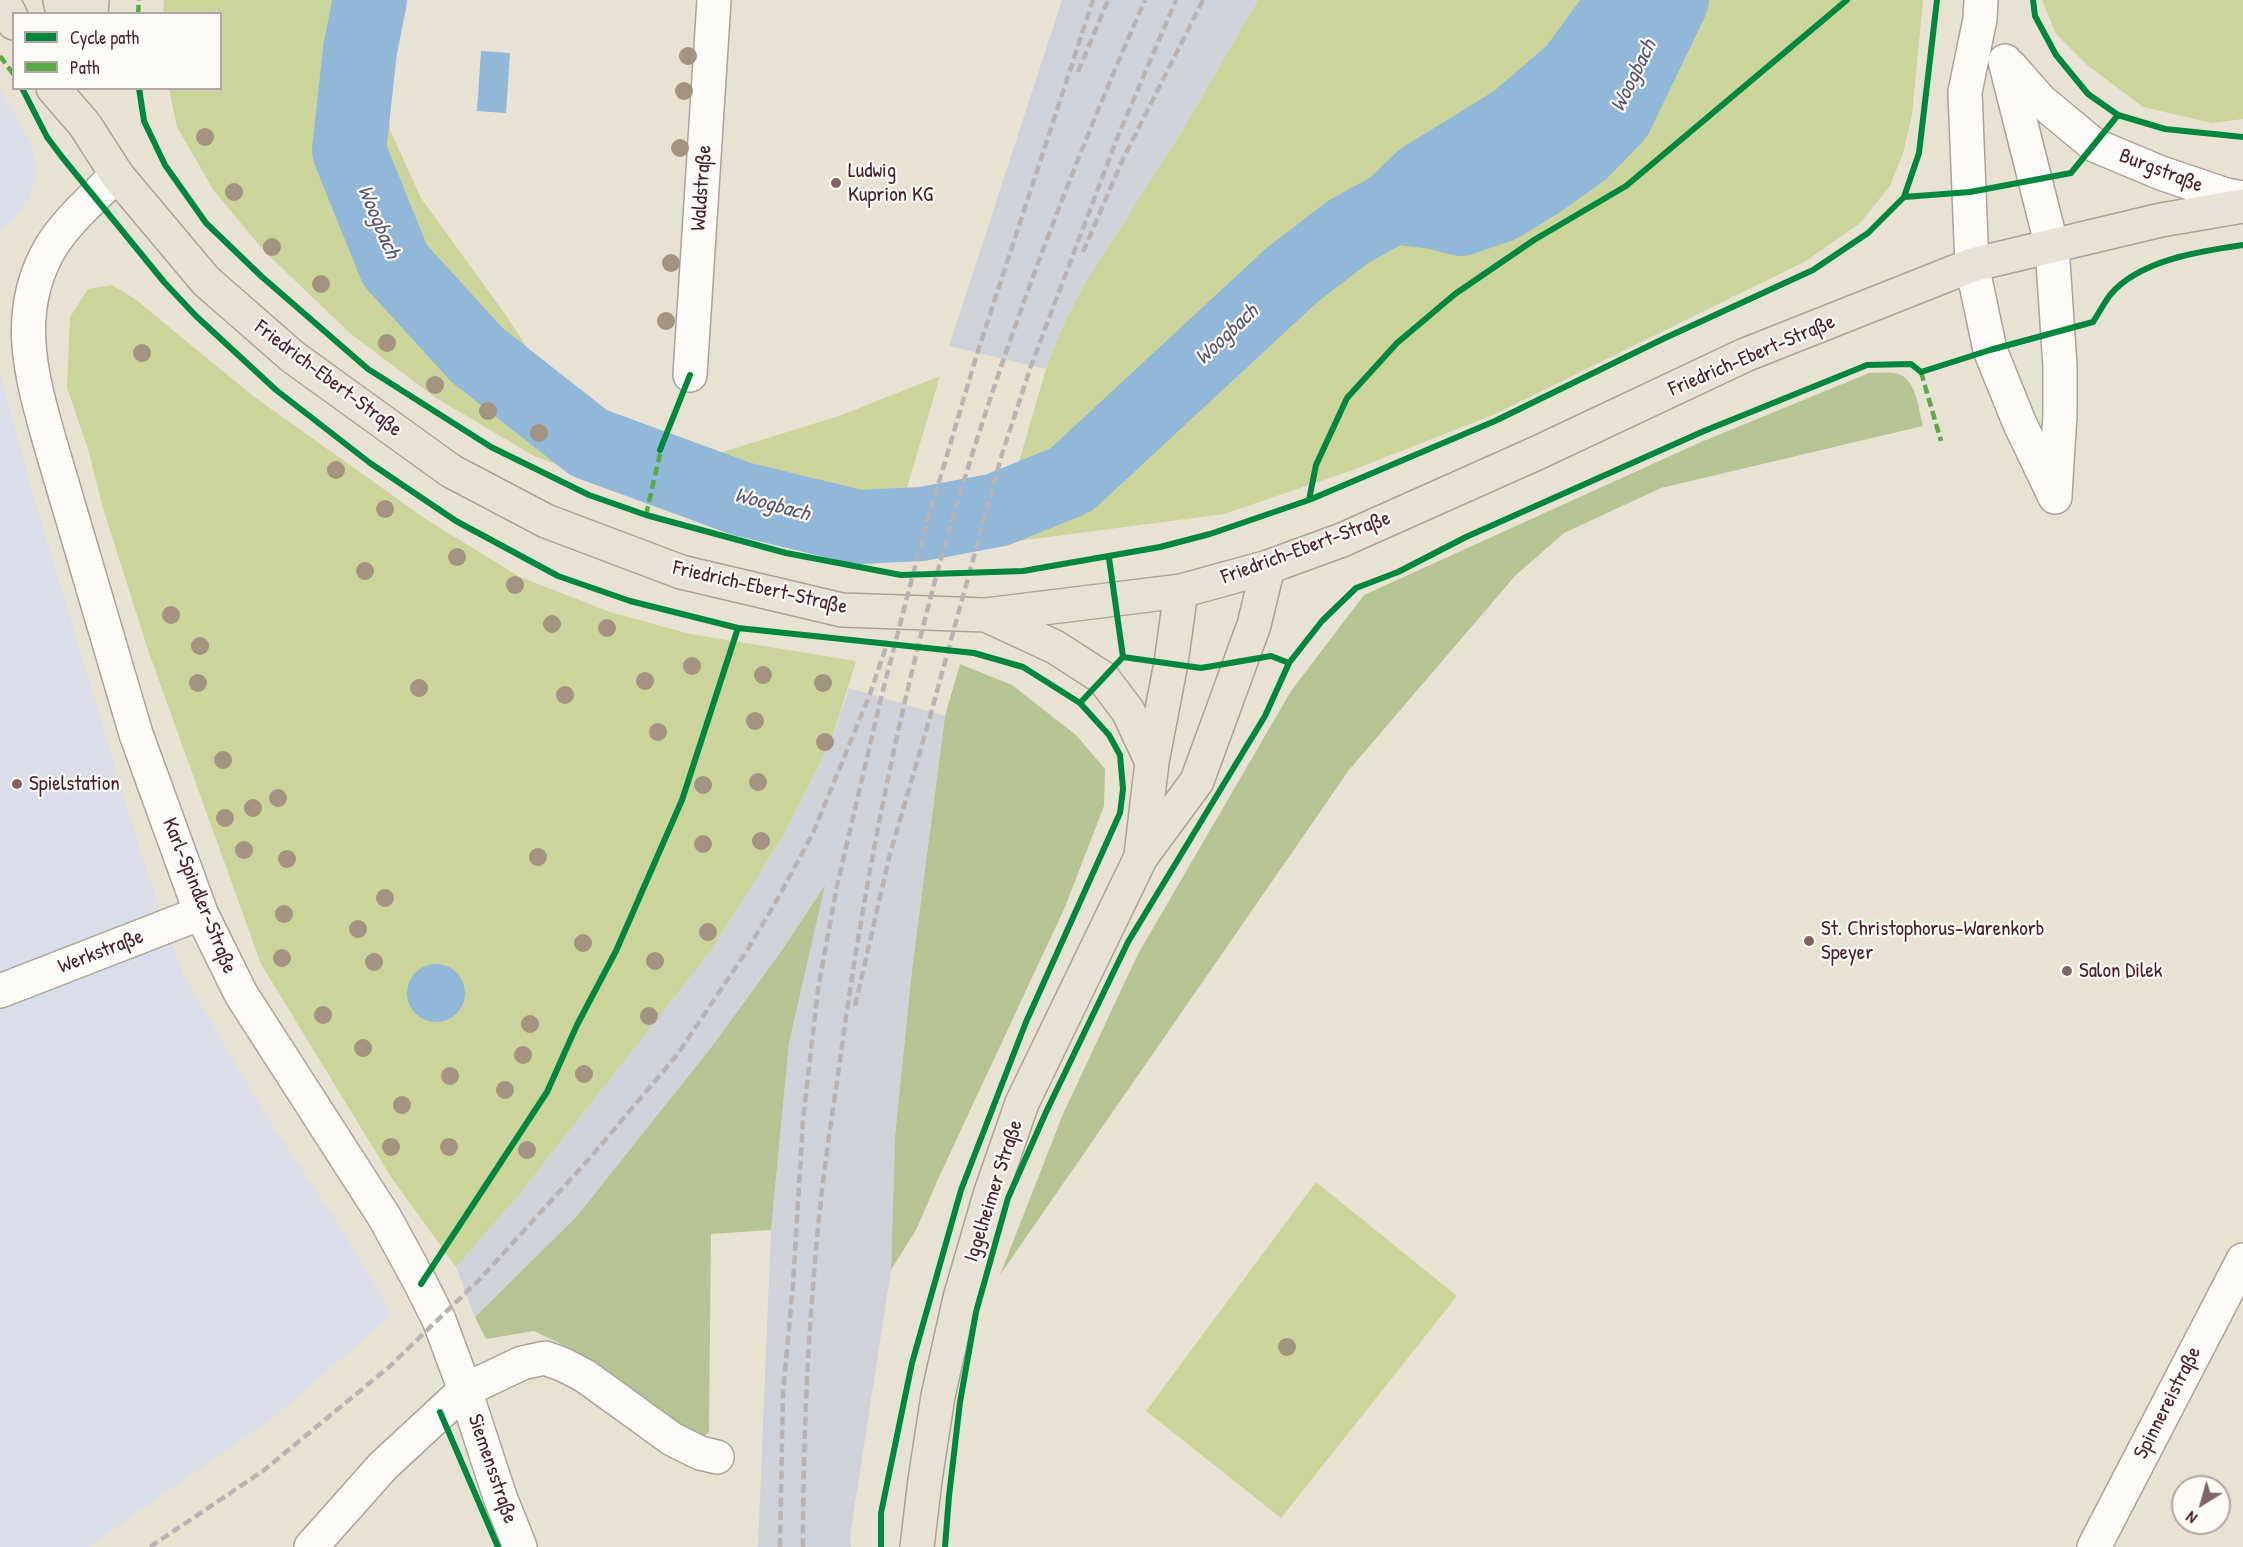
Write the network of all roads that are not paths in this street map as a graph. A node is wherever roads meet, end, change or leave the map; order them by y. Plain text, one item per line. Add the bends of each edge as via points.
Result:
1 (714, 0) edge
2 (1981, 9) edge
3 (2005, 61) junction
4 (55, 90) edge
5 (78, 90) edge
6 (87, 90) edge
7 (85, 125) junction
8 (117, 175) junction
9 (2243, 198) edge
10 (2243, 206) edge
11 (2052, 247) junction
12 (1972, 265) junction
13 (690, 375) dead end
14 (1268, 567) junction
15 (1181, 591) junction
16 (986, 615) junction
17 (1152, 762) junction
18 (1141, 857) junction
19 (201, 912) junction
20 (0, 990) edge
21 (2243, 1260) edge
22 (465, 1390) junction
23 (717, 1457) dead end
24 (311, 1547) edge
25 (520, 1547) edge
26 (917, 1547) edge
27 (2094, 1547) edge

1 - 13 street, Waldstraße
2 - 3 street, Burgstraße
2 - 12 street, Burgstraße via 1965,92
3 - 9 street, Burgstraße via 2040,100 2094,145 2161,173
3 - 11 street, Burgstraße
4 - 7 main road, Friedrich-Ebert-Straße
5 - 7 main road, Friedrich-Ebert-Straße
6 - 7 main road
7 - 8 main road, Friedrich-Ebert-Straße
8 - 16 main road, Friedrich-Ebert-Straße via 206,281 293,357 451,471 546,522 681,572 842,610
8 - 19 street, Karl-Spindler-Straße via 53,244 31,296 29,345 36,394 136,734
10 - 11 main road, Friedrich-Ebert-Straße via 2161,220
11 - 12 main road, Friedrich-Ebert-Straße
11 - 12 street, Burgstraße via 2060,366 2055,497 1990,350
12 - 14 main road, Friedrich-Ebert-Straße via 1745,355 1342,540
14 - 15 main road, Friedrich-Ebert-Straße
14 - 18 main road, Iggelheimer Straße via 1254,625 1197,781
15 - 16 main road, Friedrich-Ebert-Straße
15 - 17 main road, Iggelheimer Straße
16 - 17 main road via 1055,647 1103,678 1128,711
17 - 18 main road, Iggelheimer Straße
18 - 26 main road, Iggelheimer Straße via 1022,1103 990,1195 938,1396
19 - 20 street, Werkstraße
19 - 22 street, Karl-Spindler-Straße via 241,994 390,1227 439,1320
21 - 27 street, Spinnereistraße
22 - 23 street via 522,1363 545,1358 585,1377 672,1439
22 - 24 street via 382,1466
22 - 25 street, Siemensstraße

